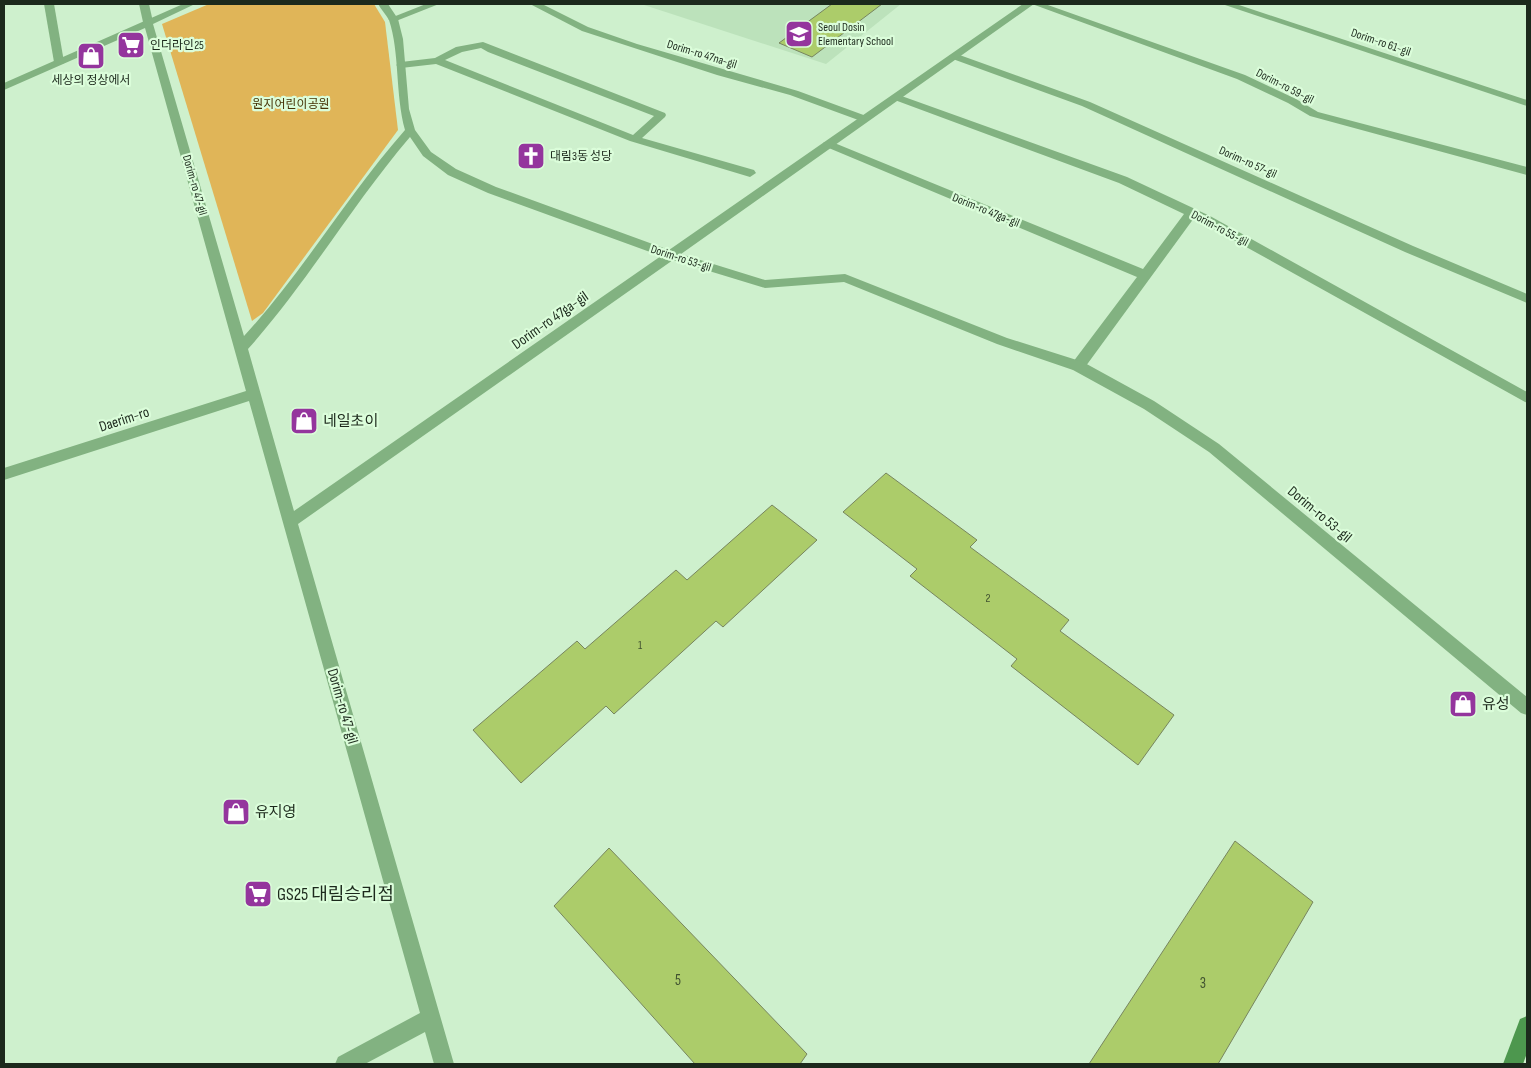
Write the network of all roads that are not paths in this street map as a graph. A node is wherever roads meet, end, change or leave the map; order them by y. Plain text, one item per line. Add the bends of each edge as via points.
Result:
1 (49, 4) edge
2 (144, 4) edge
3 (190, 4) edge
4 (383, 4) edge
5 (434, 4) edge
6 (535, 4) edge
7 (1029, 4) edge
8 (1037, 4) edge
9 (1227, 4) edge
10 (393, 19) junction
11 (148, 22) junction
12 (954, 56) junction
13 (437, 61) junction
14 (59, 62) junction
15 (400, 65) junction
16 (4, 87) edge
17 (896, 97) junction
18 (1527, 102) edge
19 (865, 119) junction
20 (410, 130) junction
21 (634, 139) junction
22 (828, 144) junction
23 (1527, 171) edge
24 (750, 173) dead end
25 (1191, 213) junction
26 (670, 255) junction
27 (1145, 275) junction
28 (1527, 299) edge
29 (241, 348) junction
30 (1078, 366) junction
31 (254, 394) junction
32 (1527, 398) edge
33 (4, 474) edge
34 (290, 522) junction
35 (1527, 707) edge
36 (431, 1018) junction
37 (1527, 1026) edge
38 (345, 1064) edge
39 (444, 1064) edge
40 (1513, 1064) edge

1 - 14 street
2 - 11 street, Dorim-ro 47-gil
3 - 11 street
4 - 10 street, Dorim-ro 53-gil
5 - 10 street
6 - 19 street, Dorim-ro 47na-gil via 585,29 794,93
7 - 12 street, Dorim-ro 47ga-gil
8 - 23 street, Dorim-ro 59-gil via 1241,77 1314,114
9 - 18 street, Dorim-ro 61-gil
10 - 15 street, Dorim-ro 53-gil
11 - 14 street
11 - 29 street, Dorim-ro 47-gil
12 - 17 street, Dorim-ro 47ga-gil
12 - 28 street, Dorim-ro 57-gil via 1086,104
13 - 15 street
13 - 21 street
13 - 21 street via 459,49 483,45 661,115
14 - 16 street
15 - 20 street, Dorim-ro 53-gil via 404,109
17 - 19 street, Dorim-ro 47ga-gil
17 - 25 street, Dorim-ro 55-gil via 1122,180
19 - 22 street, Dorim-ro 47ga-gil
20 - 26 street, Dorim-ro 53-gil via 428,154 452,172 492,190
20 - 29 street via 386,156 266,322
21 - 24 street
22 - 26 street, Dorim-ro 47ga-gil
22 - 27 street, Dorim-ro 47ga-gil
25 - 27 street
25 - 32 street, Dorim-ro 55-gil
26 - 30 street, Dorim-ro 53-gil via 765,284 845,278 1002,341
26 - 34 street, Dorim-ro 47ga-gil
27 - 30 street
29 - 31 street, Dorim-ro 47-gil
30 - 35 street, Dorim-ro 53-gil via 1149,405 1214,448
31 - 33 street, Daerim-ro
31 - 34 street, Dorim-ro 47-gil
34 - 36 street, Dorim-ro 47-gil
36 - 38 street
36 - 39 street, Dorim-ro 47-gil
37 - 40 street

